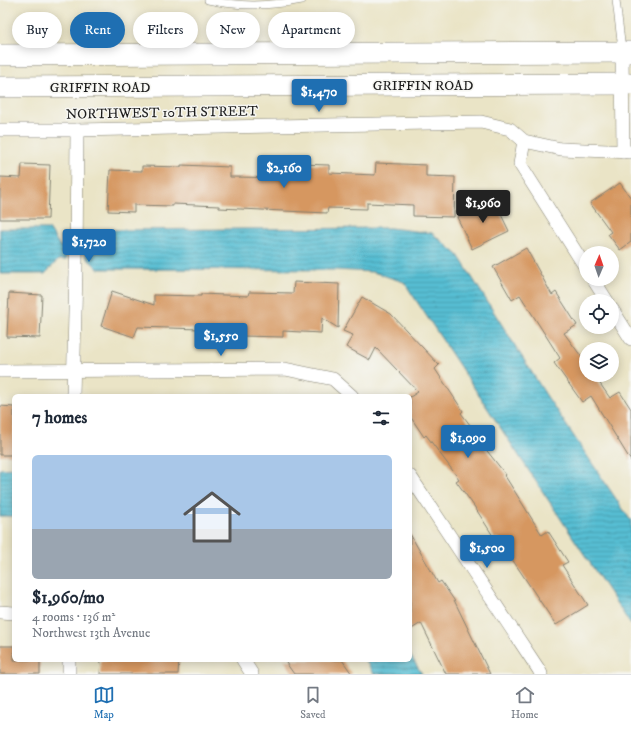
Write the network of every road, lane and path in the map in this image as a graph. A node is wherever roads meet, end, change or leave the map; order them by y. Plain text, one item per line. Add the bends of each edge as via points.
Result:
1 (208, 0) edge
2 (302, 0) edge
3 (616, 0) edge
4 (627, 52) edge
5 (0, 55) edge
6 (627, 84) edge
7 (0, 87) edge
8 (0, 130) edge
9 (77, 130) junction
10 (524, 141) junction
11 (627, 152) edge
12 (579, 257) edge
13 (619, 320) edge
14 (631, 339) edge
15 (73, 370) junction
16 (0, 371) edge
17 (73, 394) edge
18 (350, 394) edge
19 (412, 479) edge
20 (0, 612) edge
21 (12, 613) edge
22 (70, 662) edge
23 (244, 662) edge
24 (69, 674) edge
25 (252, 674) edge
26 (541, 674) edge

1 - 2 lane via 246,5 281,4
3 - 4 lane
4 - 5 main road
4 - 6 street
6 - 7 main road, GRIFFIN ROAD
6 - 11 street
8 - 9 street, NORTHWEST 10TH STREET
9 - 10 street, NORTHWEST 10TH STREET via 481,122 510,129
9 - 15 street
10 - 11 street, NORTHWEST 10TH STREET via 561,149
10 - 12 street via 520,164
13 - 14 street
15 - 16 street
15 - 17 street
15 - 18 street via 285,369 333,379
19 - 26 street
20 - 21 street
22 - 24 street
23 - 25 street

